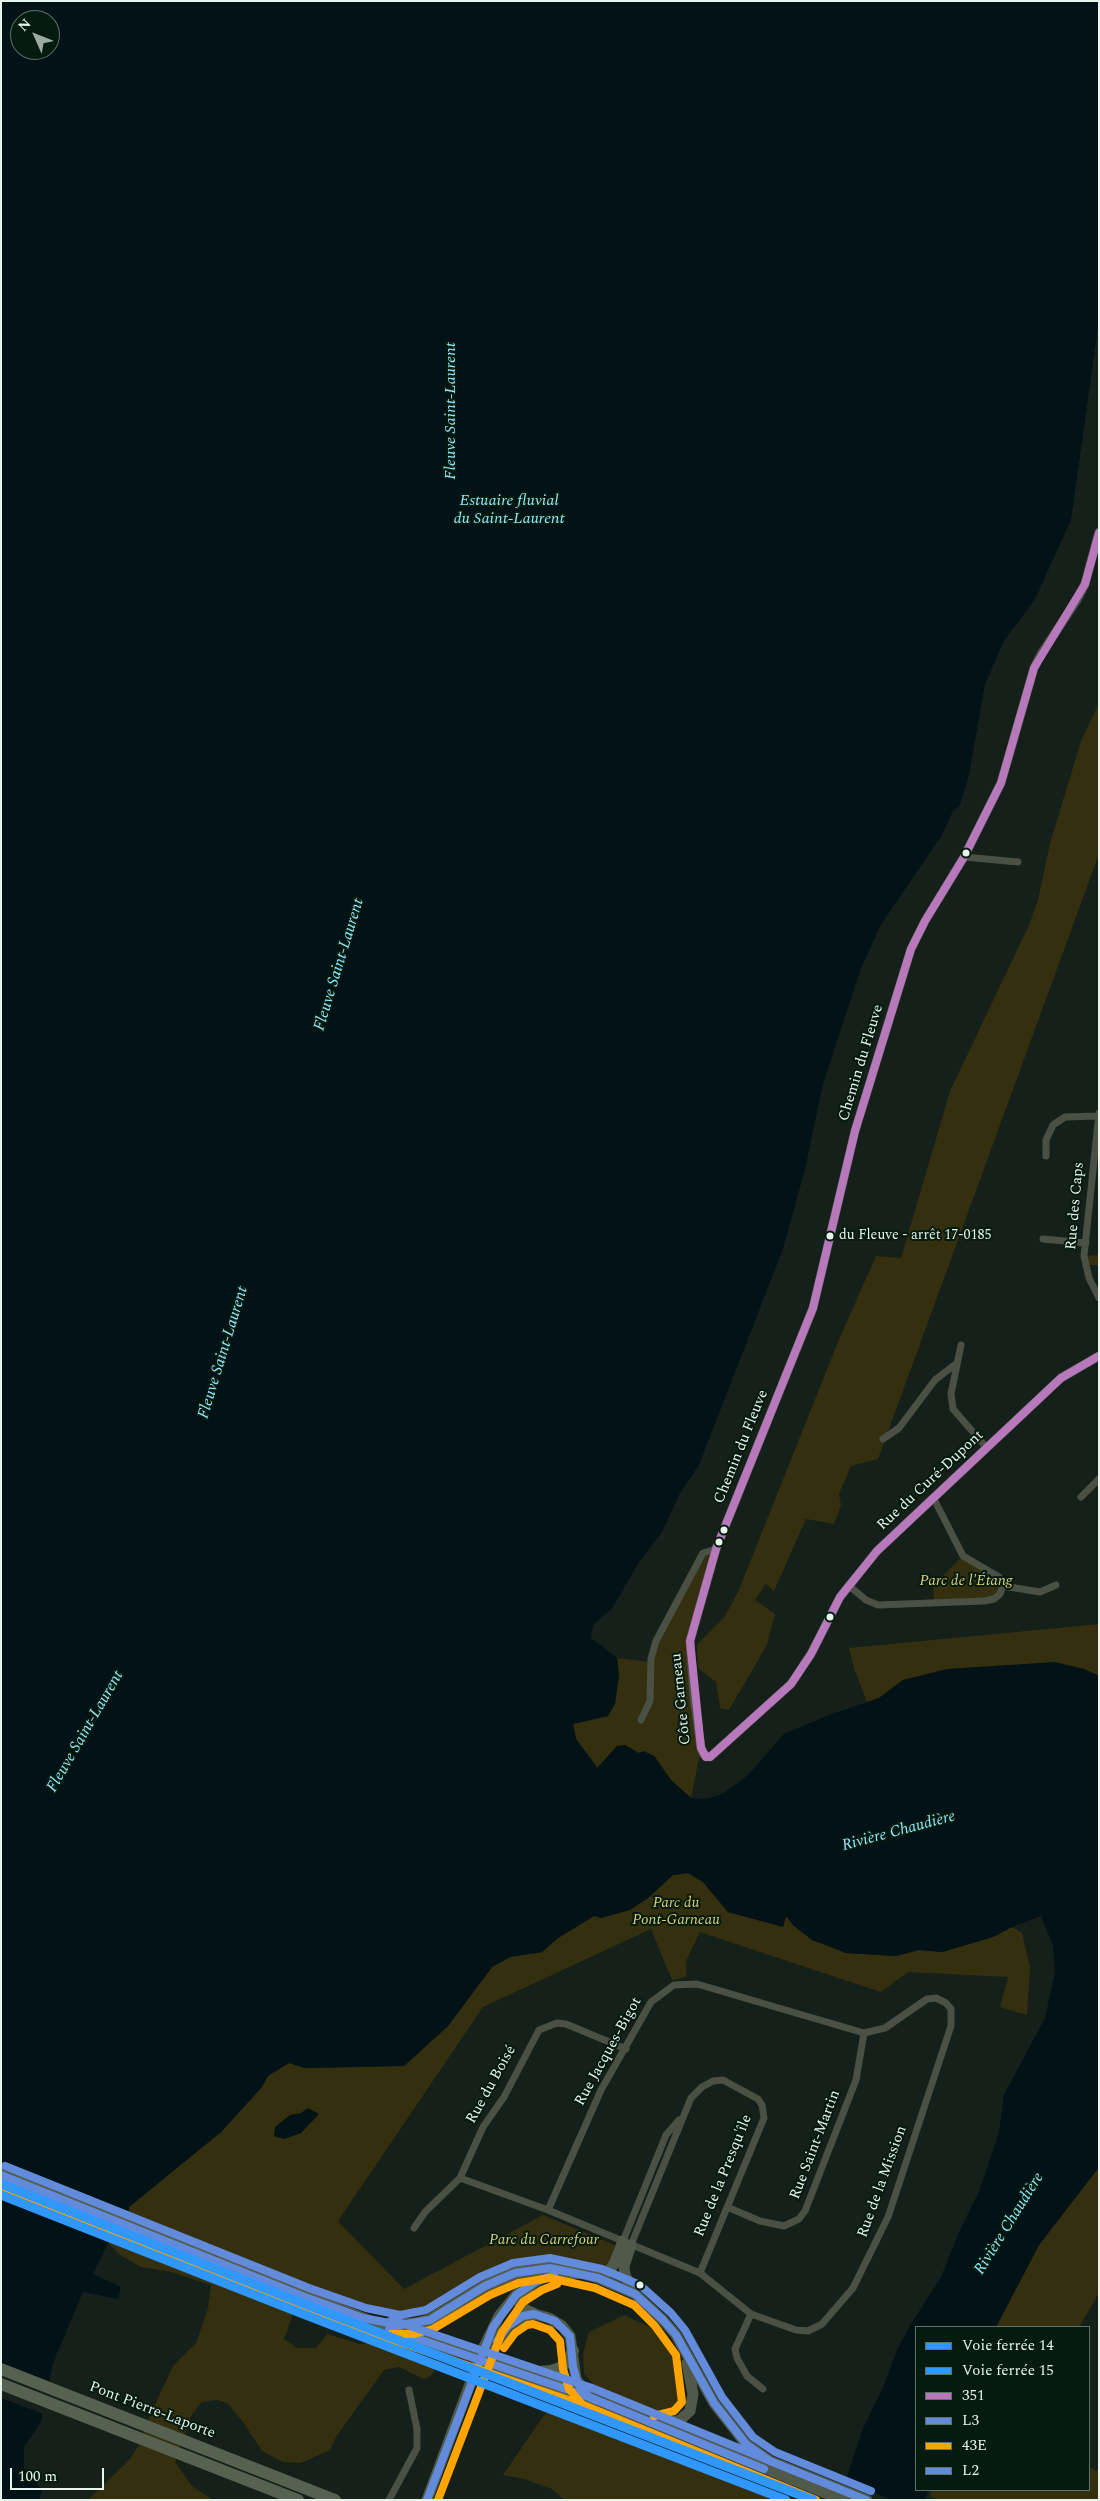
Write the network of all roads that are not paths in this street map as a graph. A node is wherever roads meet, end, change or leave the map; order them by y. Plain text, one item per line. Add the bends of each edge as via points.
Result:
1 (1099, 532) edge
2 (964, 857) junction
3 (1018, 862) dead end
4 (1099, 1114) edge
5 (1046, 1156) dead end
6 (1043, 1239) dead end
7 (1086, 1242) junction
8 (1099, 1298) edge
9 (961, 1345) dead end
10 (1099, 1356) edge
11 (957, 1363) junction
12 (883, 1439) dead end
13 (986, 1447) junction
14 (1099, 1480) edge
15 (933, 1497) junction
16 (1081, 1497) dead end
17 (716, 1550) junction
18 (848, 1585) junction
19 (1003, 1586) junction
20 (1056, 1586) dead end
21 (640, 1720) dead end
22 (706, 1757) joint
23 (864, 2033) junction
24 (626, 2049) junction
25 (1, 2175) edge
26 (460, 2178) junction
27 (727, 2208) junction
28 (548, 2210) junction
29 (414, 2228) dead end
30 (627, 2243) junction
31 (700, 2273) junction
32 (580, 2274) junction
33 (598, 2278) junction
34 (529, 2285) junction
35 (635, 2294) junction
36 (534, 2314) junction
37 (752, 2314) junction
38 (363, 2318) junction
39 (573, 2351) junction
40 (685, 2352) junction
41 (1, 2369) edge
42 (520, 2373) junction
43 (1, 2384) edge
44 (763, 2389) dead end
45 (409, 2390) dead end
46 (589, 2397) junction
47 (657, 2426) junction
48 (768, 2465) junction
49 (298, 2500) edge
50 (335, 2500) edge
51 (389, 2500) edge
52 (428, 2500) edge
53 (435, 2500) edge
54 (843, 2500) edge
55 (867, 2500) edge

1 - 2 street, Chemin du Fleuve via 1085,584 1034,668 1001,782
2 - 3 street
2 - 17 street, Chemin du Fleuve via 911,949 855,1131 813,1308
4 - 5 street via 1065,1117 1053,1125 1046,1140
4 - 7 street, Rue des Caps
6 - 7 street
7 - 8 street, Rue des Caps via 1084,1256 1089,1278
9 - 11 street
10 - 13 street, Rue du Curé-Dupont via 1061,1378
11 - 12 street via 935,1380 899,1428
11 - 13 street via 951,1394 953,1409
13 - 15 street, Rue du Curé-Dupont
14 - 16 street
15 - 18 street, Rue du Curé-Dupont via 877,1551
15 - 19 street via 963,1556 999,1577
17 - 21 street via 703,1553 656,1642 651,1659 650,1701
17 - 22 street, Côte Garneau via 690,1641 701,1748
18 - 19 street via 878,1605 984,1601 994,1599
18 - 22 street, Rue du Curé-Dupont via 802,1670 710,1757
19 - 20 street via 1040,1592
23 - 24 street, Rue Jacques-Bigot via 685,1983 674,1985 651,2002
23 - 27 street, Rue Saint-Martin via 856,2080 805,2211 799,2219 784,2226
23 - 37 street, Rue de la Mission via 885,2028 927,1999 936,1998 951,2009 951,2026 888,2217 853,2288 822,2324 808,2330 796,2330
24 - 26 street, Rue du Boisé via 566,2024 557,2023 539,2030 504,2097 483,2127
24 - 28 street, Rue Jacques-Bigot via 585,2123
25 - 38 highway
26 - 28 street, Rue de la Mission
26 - 29 street, Rue du Boisé via 425,2212
27 - 30 street, Rue de la Presqu'île via 764,2118 762,2105 753,2094 724,2080 702,2087 666,2135
27 - 31 street, Rue de la Presqu'île
28 - 30 street, Rue de la Mission
30 - 31 street, Rue de la Mission
30 - 33 main road via 609,2271
30 - 35 main road via 625,2276
31 - 37 street, Rue de la Mission
32 - 33 main road
32 - 34 main road via 548,2276
32 - 38 highway via 550,2268 515,2273 485,2286 430,2320 413,2324 400,2326
33 - 35 main road
34 - 36 highway via 521,2305
34 - 52 main road via 506,2306 487,2338
35 - 40 main road via 664,2320
36 - 39 main road via 562,2326 570,2336
36 - 53 main road via 523,2316 508,2326 493,2347
37 - 44 street via 735,2349 746,2376
38 - 42 highway, bridge
39 - 42 highway via 560,2368
39 - 46 main road via 576,2379
40 - 47 main road via 693,2394 692,2406 680,2420
40 - 48 main road via 725,2419
41 - 50 highway, Pont Pierre-Laporte
42 - 46 highway
43 - 49 highway, Pont Pierre-Laporte
45 - 51 street via 417,2429 416,2448
46 - 47 main road
47 - 48 main road
48 - 54 main road
48 - 55 main road

